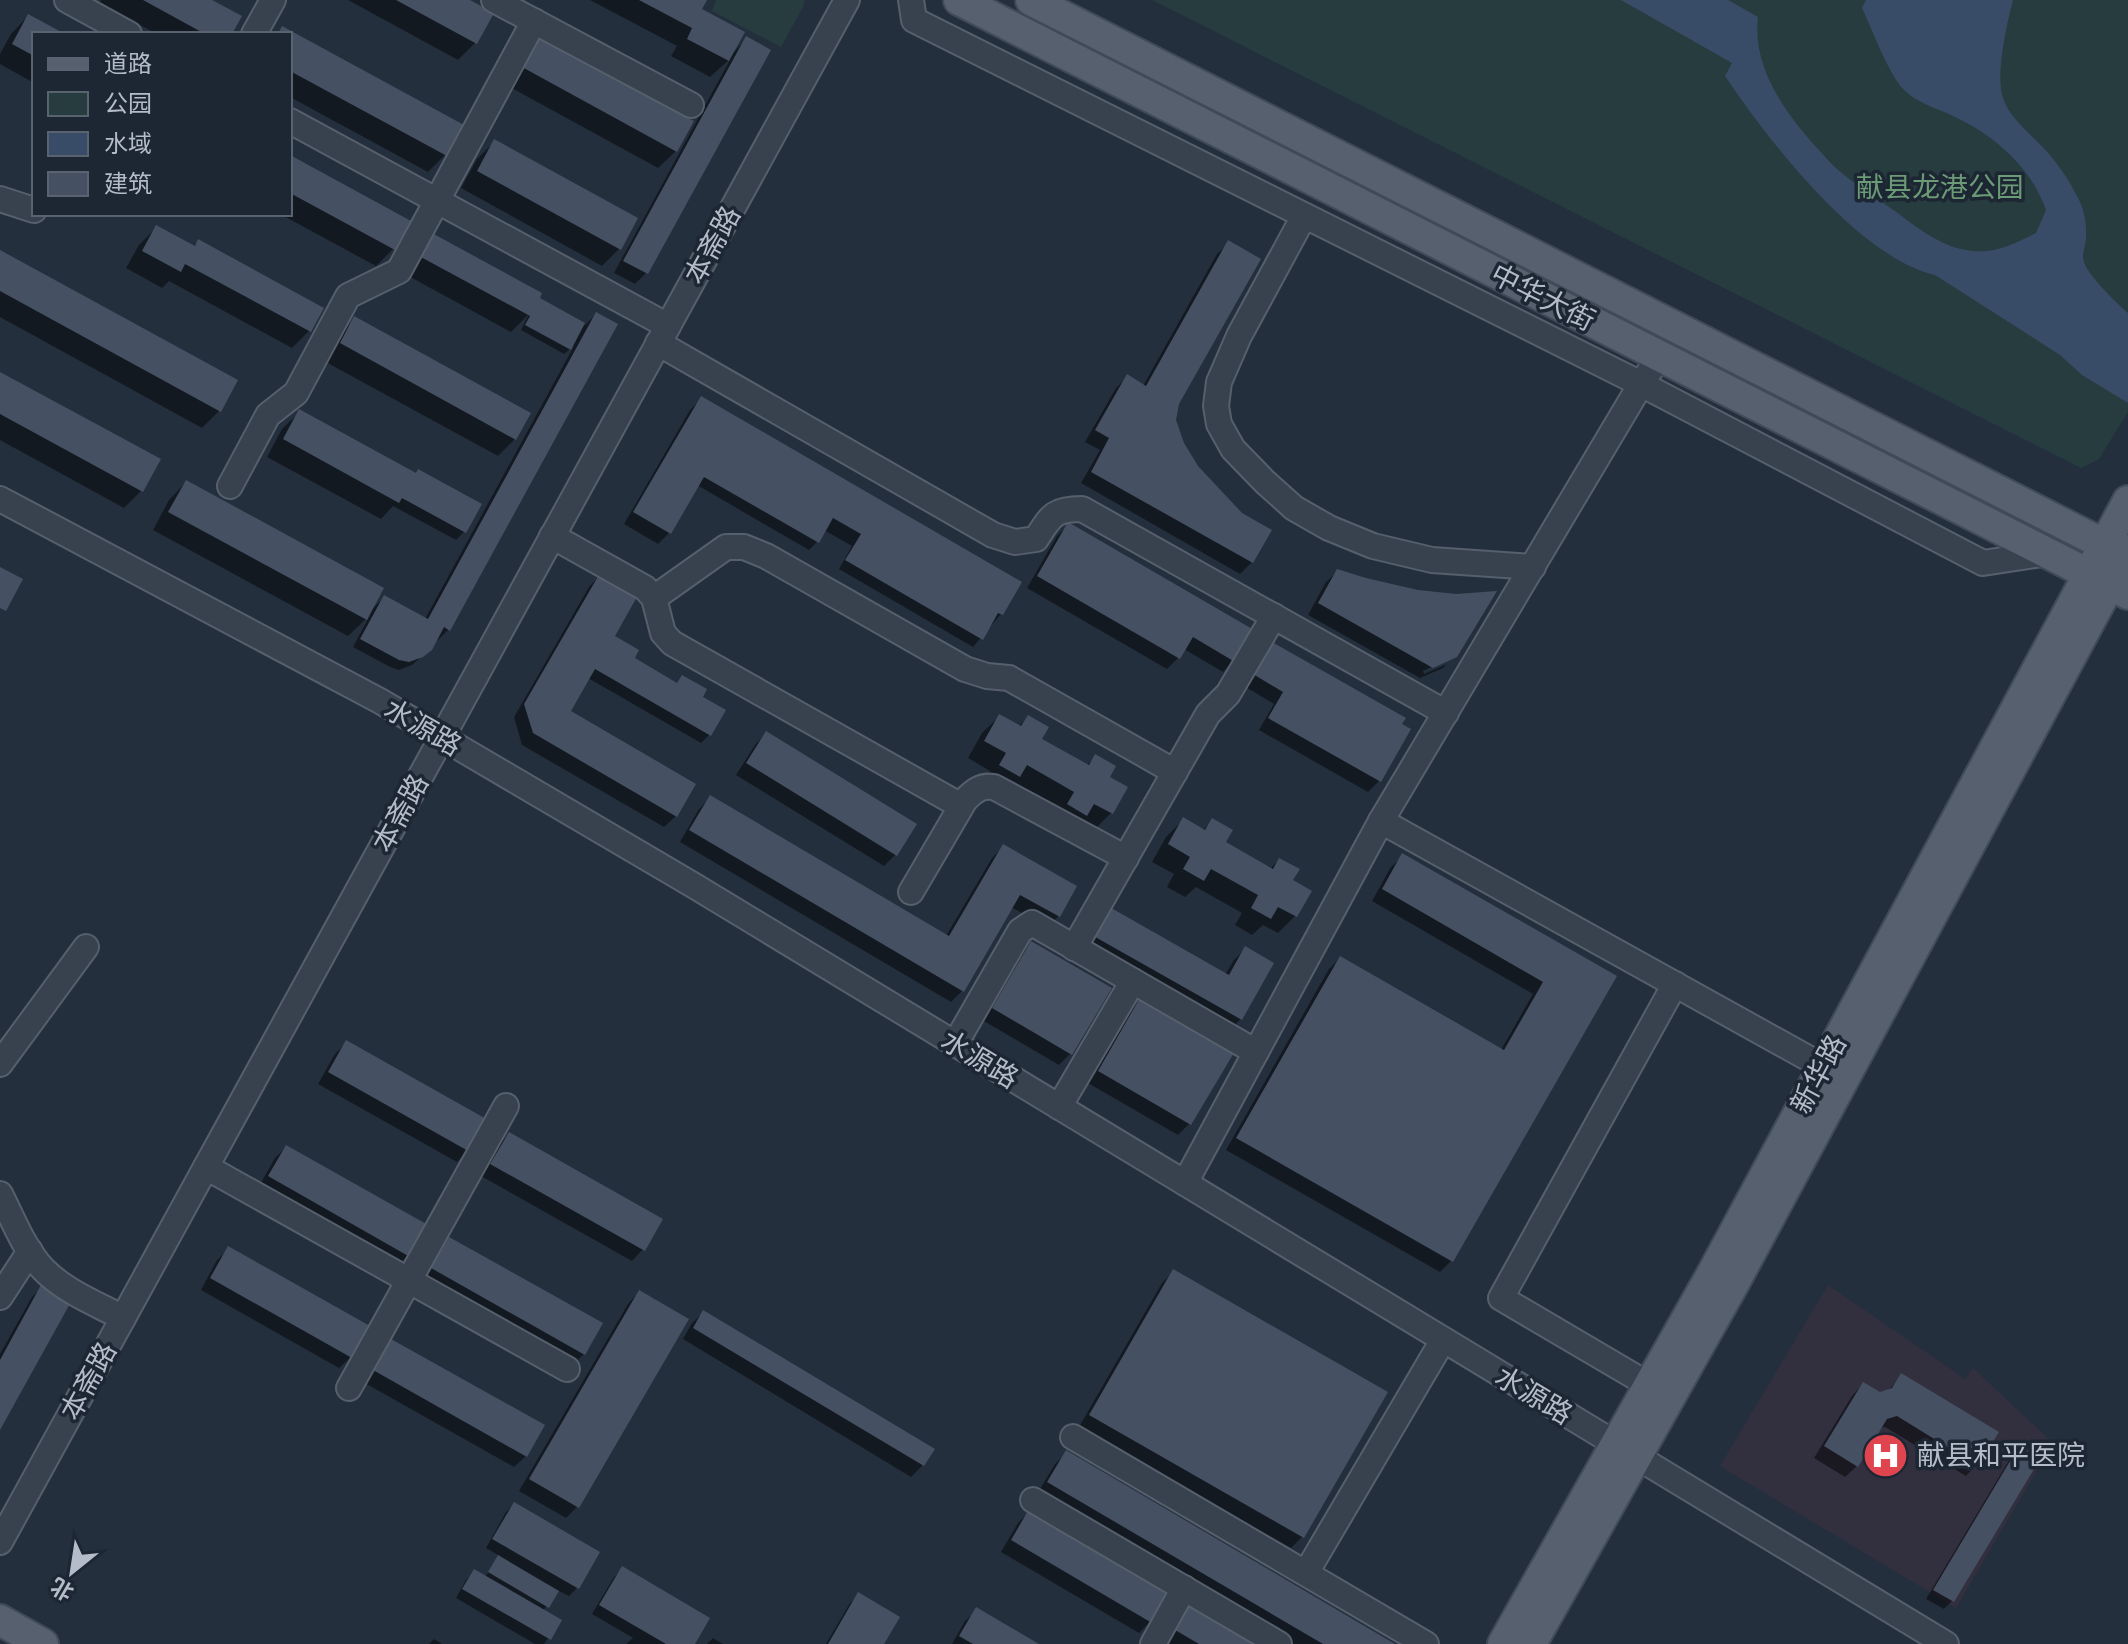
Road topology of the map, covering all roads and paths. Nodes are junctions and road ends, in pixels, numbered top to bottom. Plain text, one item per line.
1 (67, 0) edge
2 (273, 0) edge
3 (494, 0) edge
4 (847, 0) edge
5 (911, 0) edge
6 (959, 0) edge
7 (1031, 0) edge
8 (534, 21) junction
9 (125, 32) edge
10 (255, 32) edge
11 (691, 105) dead end
12 (292, 122) edge
13 (0, 199) edge
14 (437, 201) junction
15 (32, 209) edge
16 (1304, 216) junction
17 (663, 334) junction
18 (1660, 356) junction
19 (1641, 384) junction
20 (230, 486) dead end
21 (0, 499) edge
22 (2128, 501) edge
23 (552, 536) junction
24 (2121, 552) edge
25 (2048, 553) junction
26 (1533, 567) junction
27 (2109, 584) edge
28 (654, 598) junction
29 (1274, 616) junction
30 (1446, 713) junction
31 (442, 738) junction
32 (1175, 772) junction
33 (961, 806) junction
34 (1381, 821) junction
35 (1126, 858) junction
36 (911, 892) dead end
37 (86, 947) dead end
38 (1074, 948) junction
39 (1133, 981) junction
40 (1675, 984) junction
41 (955, 1044) junction
42 (1256, 1052) junction
43 (0, 1064) edge
44 (1822, 1066) junction
45 (506, 1106) dead end
46 (1059, 1107) junction
47 (206, 1167) junction
48 (1185, 1183) junction
49 (0, 1194) edge
50 (30, 1251) junction
51 (409, 1280) junction
52 (0, 1297) edge
53 (123, 1318) junction
54 (1443, 1340) junction
55 (567, 1369) dead end
56 (1649, 1385) junction
57 (349, 1388) dead end
58 (1073, 1437) dead end
59 (1626, 1451) junction
60 (1033, 1500) dead end
61 (0, 1542) edge
62 (1306, 1573) junction
63 (1184, 1588) junction
64 (0, 1620) edge
65 (43, 1644) edge
66 (1153, 1644) edge
67 (1279, 1644) edge
68 (1426, 1644) edge
69 (1503, 1644) edge
70 (1531, 1644) edge
71 (1946, 1644) edge

1 - 9 street
2 - 10 street
3 - 8 street
4 - 17 street, 本斋路
5 - 16 street
6 - 18 main road, 中华大街
7 - 24 main road, 中华大街
8 - 11 street
8 - 14 street
12 - 14 street
13 - 15 street
14 - 17 street
14 - 20 street
16 - 19 street
16 - 26 street
17 - 23 street, 本斋路
17 - 29 street
18 - 19 street
18 - 25 main road, 中华大街
19 - 25 street
19 - 26 street
21 - 31 street, 水源路
22 - 24 main road, 新华路
23 - 28 street
23 - 31 street, 本斋路
24 - 27 main road, 新华路
25 - 27 main road, 中华大街
26 - 30 street
27 - 44 main road, 新华路
27 - 59 main road, 新华路
28 - 32 street
28 - 33 street
29 - 30 street
29 - 32 street
30 - 34 street
31 - 41 street, 水源路
31 - 47 street, 本斋路
32 - 35 street
33 - 35 street
33 - 36 street
34 - 40 street
34 - 42 street
35 - 38 street
37 - 43 street
38 - 39 street
38 - 41 street
39 - 42 street
39 - 46 street
40 - 44 street
40 - 56 street
41 - 46 street, 水源路
42 - 48 street
44 - 56 main road, 新华路
45 - 51 street
46 - 48 street, 水源路
47 - 51 street
47 - 53 street, 本斋路
48 - 54 street, 水源路
49 - 50 street
50 - 52 street
50 - 53 street
51 - 55 street
51 - 57 street
53 - 61 street, 本斋路
54 - 59 street, 水源路
54 - 62 street
56 - 59 main road, 新华路
58 - 62 street
59 - 69 main road, 新华路
59 - 70 main road, 新华路
59 - 71 street, 水源路
60 - 63 street
62 - 68 street
63 - 66 street
63 - 67 street
64 - 65 main road

